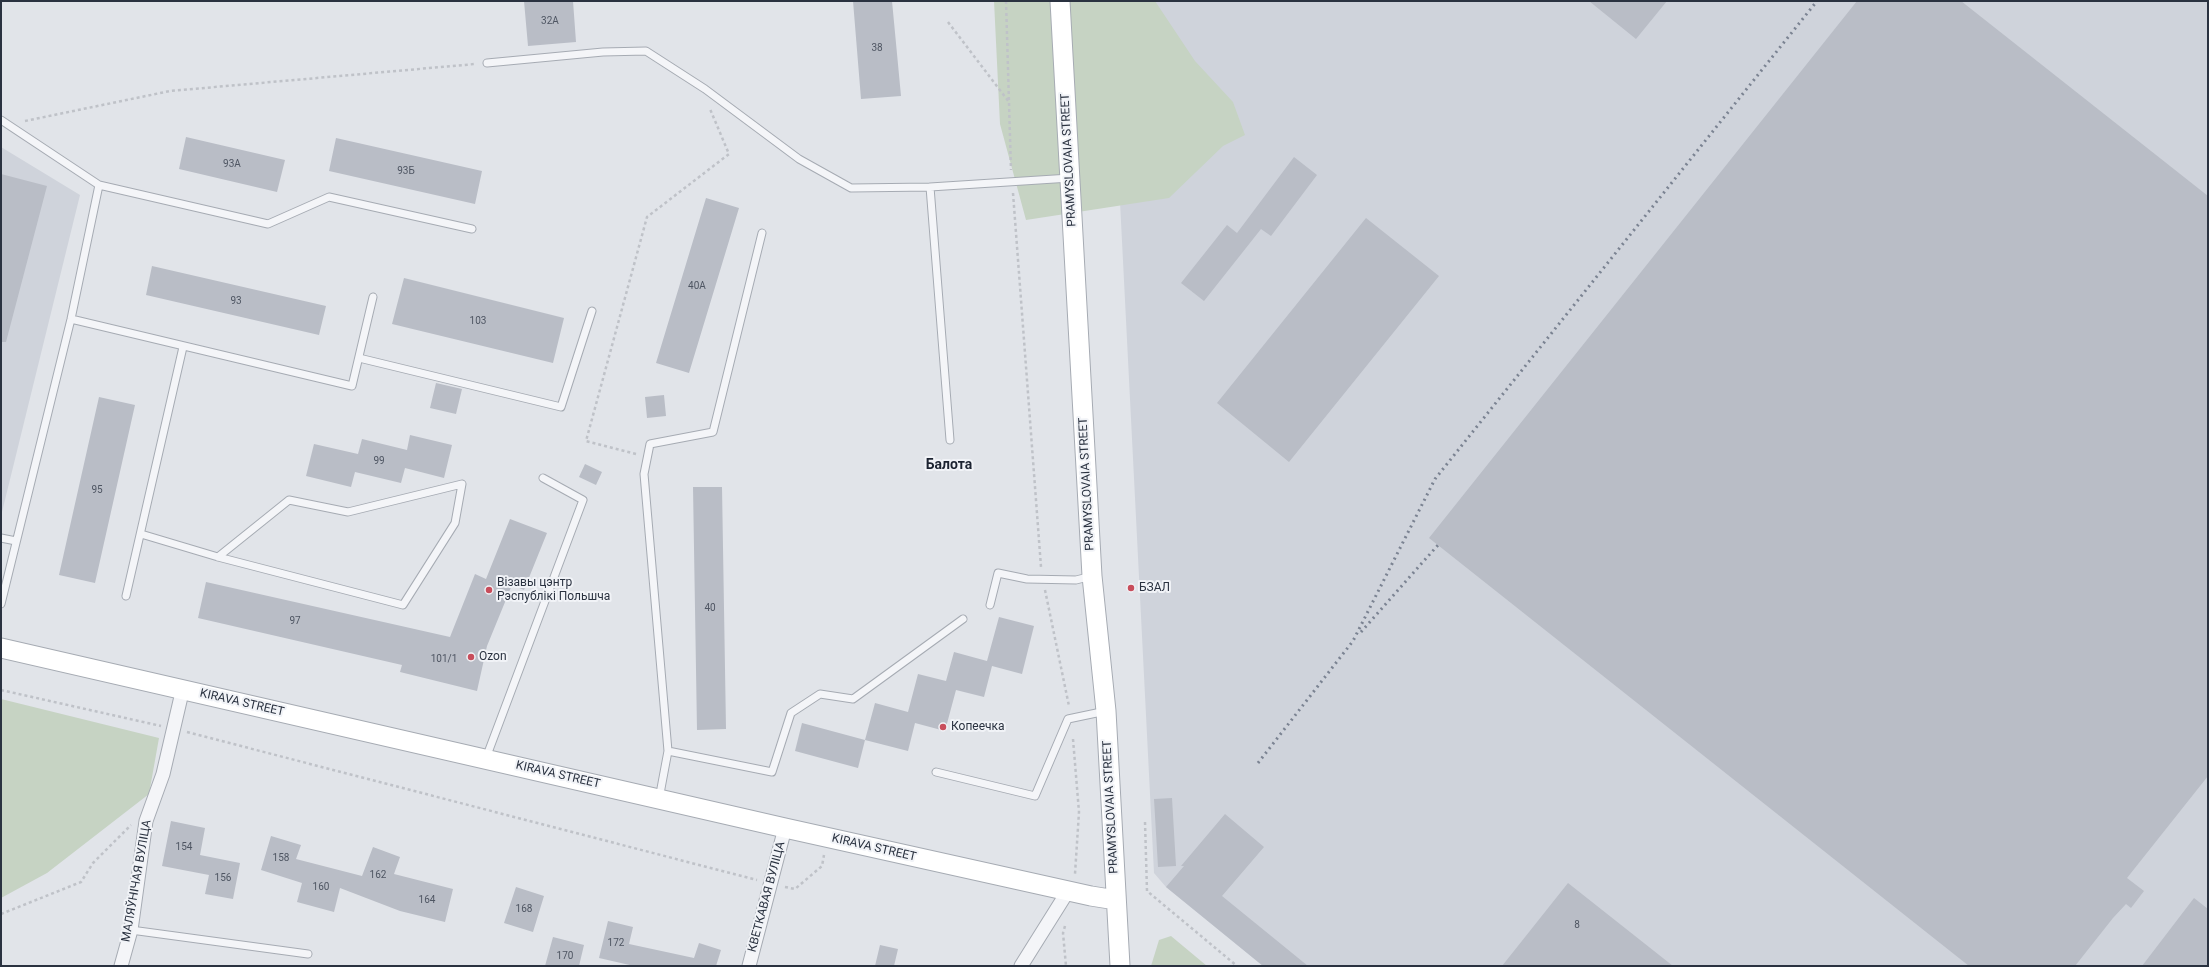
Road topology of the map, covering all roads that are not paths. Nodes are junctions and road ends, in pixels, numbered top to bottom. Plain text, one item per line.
1 (1060, 1) edge
2 (487, 64) road end
3 (1, 120) edge
4 (1070, 178) junction
5 (99, 185) junction
6 (930, 187) junction
7 (472, 229) dead end
8 (762, 233) dead end
9 (373, 297) dead end
10 (592, 311) dead end
11 (71, 319) junction
12 (183, 347) junction
13 (359, 358) junction
14 (950, 440) dead end
15 (543, 478) dead end
16 (141, 534) junction
17 (1, 538) edge
18 (16, 541) junction
19 (218, 557) junction
20 (1092, 576) junction
21 (126, 596) dead end
22 (1, 604) edge
23 (990, 605) dead end
24 (963, 619) dead end
25 (1, 648) edge
26 (183, 688) junction
27 (1106, 711) junction
28 (668, 751) junction
29 (486, 758) junction
30 (936, 772) dead end
31 (659, 799) junction
32 (785, 828) junction
33 (1070, 891) junction
34 (1116, 900) junction
35 (131, 930) junction
36 (308, 954) dead end
37 (121, 966) edge
38 (749, 966) edge
39 (1021, 966) edge
40 (1120, 966) edge

1 - 4 main road, PRAMYSLOVAIA STREET
2 - 6 lane
3 - 5 lane
4 - 6 lane
4 - 20 main road, PRAMYSLOVAIA STREET
5 - 7 lane
5 - 11 lane
6 - 14 lane
8 - 28 lane
9 - 13 lane
10 - 13 lane
11 - 12 lane
11 - 18 lane
12 - 13 lane
12 - 16 lane
15 - 29 lane
16 - 19 lane
16 - 21 lane
17 - 18 lane
18 - 22 lane
19 - 19 lane
20 - 23 lane
20 - 27 main road, PRAMYSLOVAIA STREET
24 - 28 lane
25 - 26 main road, KIRAVA STREET
26 - 29 main road, KIRAVA STREET
26 - 35 street, МАЛЯЎНІЧАЯ ВУЛІЦА
27 - 30 lane
27 - 34 main road, PRAMYSLOVAIA STREET
28 - 31 lane
29 - 31 main road, KIRAVA STREET
31 - 32 main road, KIRAVA STREET
32 - 33 main road, KIRAVA STREET
32 - 38 street, КВЕТКАВАЯ ВУЛІЦА
33 - 34 main road, KIRAVA STREET
33 - 39 street
34 - 40 main road, PRAMYSLOVAIA STREET
35 - 36 lane
35 - 37 street, МАЛЯЎНІЧАЯ ВУЛІЦА

